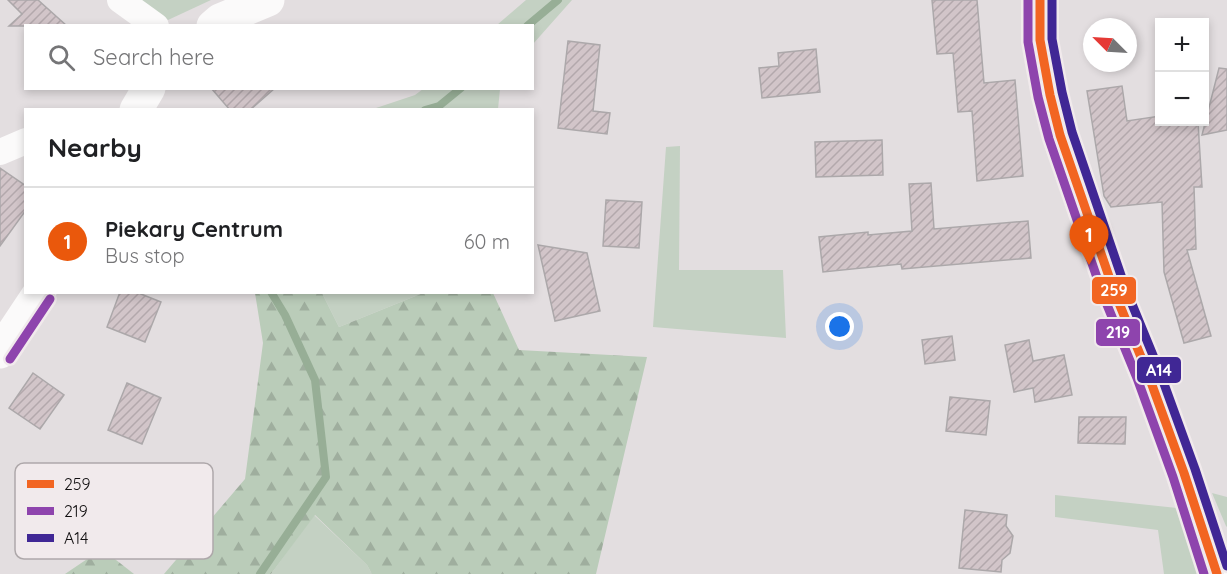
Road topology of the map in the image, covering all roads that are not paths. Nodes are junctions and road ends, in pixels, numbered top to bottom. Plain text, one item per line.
1 (120, 0) edge
2 (268, 0) edge
3 (1040, 0) edge
4 (153, 24) edge
5 (215, 24) edge
6 (148, 90) edge
7 (137, 108) edge
8 (24, 142) edge
9 (0, 152) edge
10 (39, 294) edge
11 (0, 352) edge
12 (1217, 574) edge

1 - 4 street
2 - 5 street
3 - 12 street
6 - 7 street
8 - 9 street
10 - 11 street

